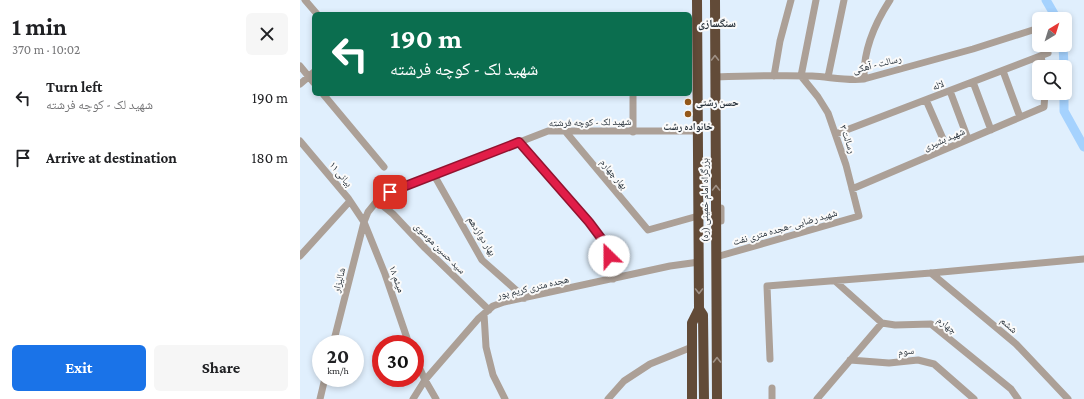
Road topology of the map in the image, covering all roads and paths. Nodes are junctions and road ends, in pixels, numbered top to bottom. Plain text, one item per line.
1 (305, 0) edge
2 (697, 0) edge
3 (715, 0) edge
4 (791, 0) edge
5 (816, 0) edge
6 (844, 0) edge
7 (890, 0) edge
8 (315, 12) edge
9 (694, 28) edge
10 (1032, 30) edge
11 (1044, 60) edge
12 (300, 66) edge
13 (1003, 71) junction
14 (311, 74) edge
15 (774, 76) junction
16 (801, 76) junction
17 (715, 77) junction
18 (828, 77) junction
19 (694, 78) edge
20 (864, 79) junction
21 (973, 82) junction
22 (300, 84) edge
23 (950, 91) junction
24 (325, 96) edge
25 (633, 96) edge
26 (926, 100) junction
27 (1044, 100) edge
28 (1020, 117) junction
29 (991, 130) junction
30 (565, 131) junction
31 (698, 131) junction
32 (633, 132) junction
33 (836, 134) junction
34 (968, 139) junction
35 (300, 141) edge
36 (519, 142) junction
37 (947, 148) junction
38 (384, 167) dead end
39 (434, 175) junction
40 (852, 189) junction
41 (350, 201) junction
42 (377, 201) junction
43 (721, 208) dead end
44 (698, 216) junction
45 (859, 216) joint
46 (364, 222) junction
47 (300, 256) edge
48 (719, 256) junction
49 (1084, 260) edge
50 (698, 262) junction
51 (931, 274) junction
52 (613, 279) junction
53 (835, 281) junction
54 (525, 298) junction
55 (699, 309) junction
56 (486, 312) junction
57 (882, 323) junction
58 (335, 335) edge
59 (406, 335) edge
60 (692, 347) junction
61 (770, 359) dead end
62 (850, 360) junction
63 (425, 380) junction
64 (322, 387) edge
65 (772, 388) dead end
66 (319, 398) edge
67 (413, 399) edge
68 (436, 399) edge
69 (505, 399) edge
70 (608, 399) edge
71 (692, 399) edge
72 (704, 399) edge
73 (717, 399) edge
74 (772, 399) edge
75 (817, 399) edge
76 (974, 399) edge
77 (1018, 399) edge
78 (1068, 399) edge

1 - 8 street
2 - 9 highway, بزرگراه امام خمینی (ره)
17 -> 3 highway, بزرگراه امام خمینی (ره)
4 - 15 street
5 - 16 street
6 - 18 street
7 - 20 street
9 - 19 highway, بزرگراه امام خمینی (ره)
10 - 20 street, رسالت - آهکی
11 - 13 street, لاله
12 - 14 street
13 - 21 street, لاله
13 - 28 street
14 - 22 street
15 - 16 street, رسالت - آهکی
15 - 17 street, رسالت - آهکی
16 - 18 street, رسالت - آهکی
16 - 33 street, رسالت ۳
48 -> 17 highway, بزرگراه امام خمینی (ره)
18 - 20 street, رسالت - آهکی
19 - 31 highway, بزرگراه امام خمینی (ره)
21 - 23 street, لاله
21 - 29 street
23 - 26 street, لاله
23 - 34 street
24 - 38 street
25 - 32 street
26 - 33 street, لاله
26 - 37 street
27 - 28 street, شهید بشیری
28 - 29 street, شهید بشیری
29 - 34 street, شهید بشیری
30 - 32 street, شهید لک - کوچه فرشته
30 - 36 street, شهید لک - کوچه فرشته
30 - 44 street, بهار چهارم
31 - 32 street, شهید لک - کوچه فرشته
31 - 44 highway, بزرگراه امام خمینی (ره)
33 - 40 street, رسالت ۳
34 - 37 street, شهید بشیری
35 - 41 street, بیانی ۱۱
36 - 39 street, شهید لک - کوچه فرشته
36 - 52 street
37 - 40 street, شهید بشیری
39 - 42 street, شهید لک - کوچه فرشته
39 - 54 street, بهار دوازدهم
40 - 45 street, رسالت ۳
41 - 46 street, بیانی ۱۱
41 - 47 street
42 - 46 street, شهید لک - کوچه فرشته
42 - 56 street, سید حسین موسوی
43 - 48 street
44 - 50 highway, بزرگراه امام خمینی (ره)
45 - 48 street, شهید رضایی -هجده متری نفت
46 - 58 street, شالیزار
46 - 59 street, میثم ۱۸
73 -> 48 highway, بزرگراه امام خمینی (ره)
49 - 51 street
50 - 52 street, هجده متری کریم پور
50 -> 55 highway, بزرگراه امام خمینی (ره)
51 - 53 street
51 - 78 street, ششم
52 - 54 street, هجده متری کریم پور
53 - 57 street
53 - 61 street
54 - 56 street, هجده متری کریم پور
55 - 60 highway, بزرگراه امام خمینی (ره)
55 - 72 highway, بزرگراه امام خمینی (ره)
56 - 63 street, هجده متری کریم پور
56 - 69 street
57 - 62 street
57 - 77 street, چهارم
60 - 70 street
60 - 71 highway, بزرگراه امام خمینی (ره)
62 - 75 street
62 - 76 street, سوم
63 - 67 street, هجده متری کریم پور
63 - 68 street
64 - 66 street
65 - 74 street

